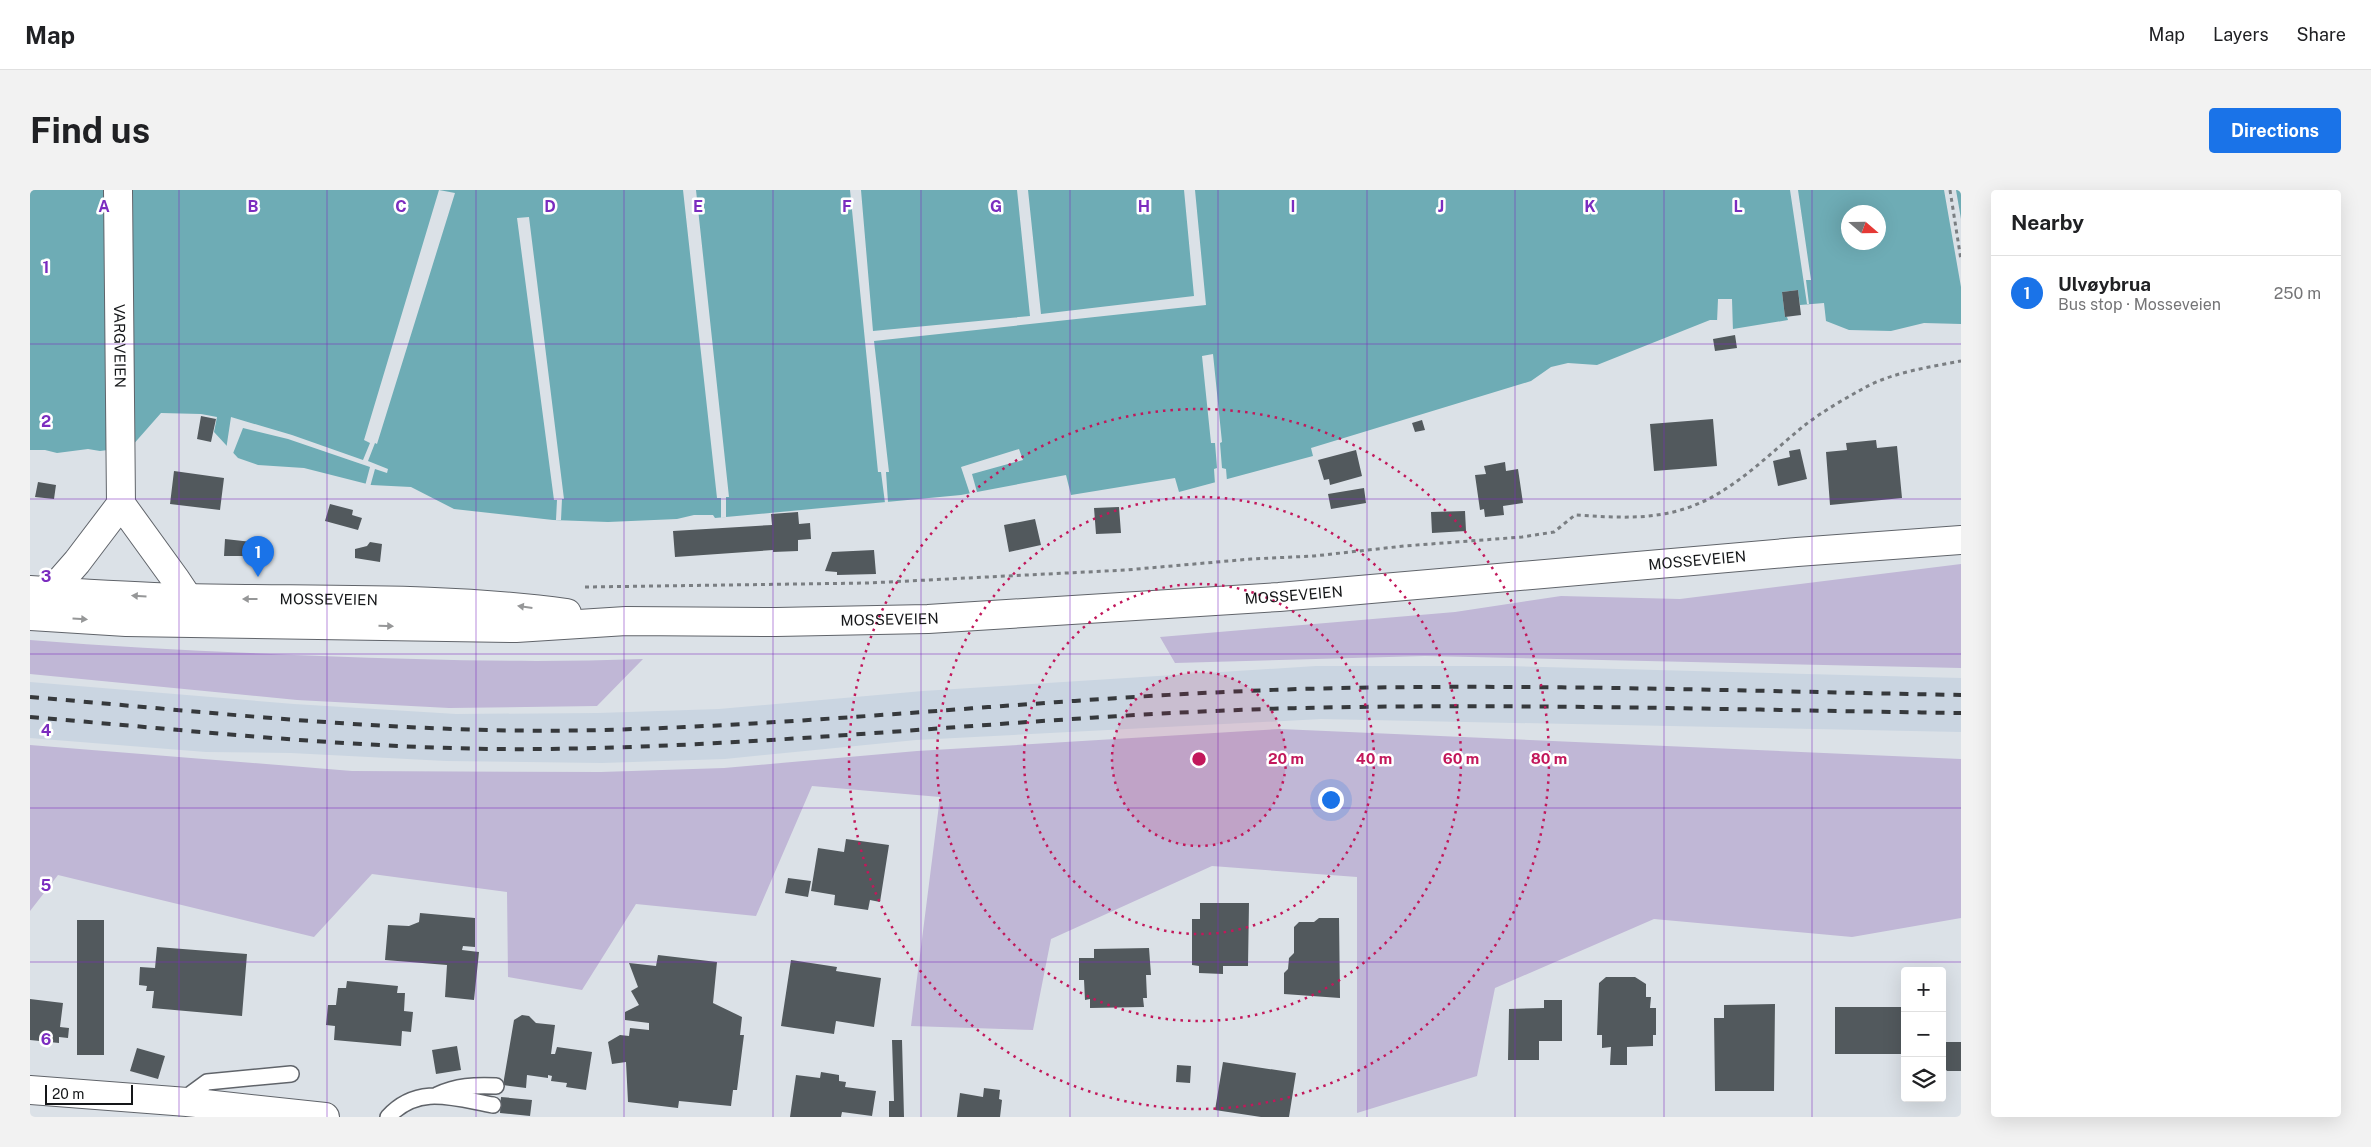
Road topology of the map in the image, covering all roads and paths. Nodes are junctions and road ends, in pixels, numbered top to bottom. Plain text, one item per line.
1 (118, 190) edge
2 (1950, 190) edge
3 (1961, 260) edge
4 (1961, 361) edge
5 (121, 504) junction
6 (1961, 540) edge
7 (585, 588) dead end
8 (35, 603) edge
9 (192, 611) junction
10 (291, 1074) dead end
11 (496, 1086) dead end
12 (30, 1090) edge
13 (435, 1095) junction
14 (187, 1102) junction
15 (493, 1105) dead end
16 (325, 1117) edge
17 (388, 1117) edge

1 - 5 main road, VARGVEIEN
2 - 3 path
4 - 7 path
5 - 8 main road
5 - 9 main road
6 - 9 main road, MOSSEVEIEN
8 - 9 main road, MOSSEVEIEN
10 - 14 lane
11 - 13 lane
12 - 14 main road
13 - 15 lane
13 - 17 lane
14 - 16 main road

